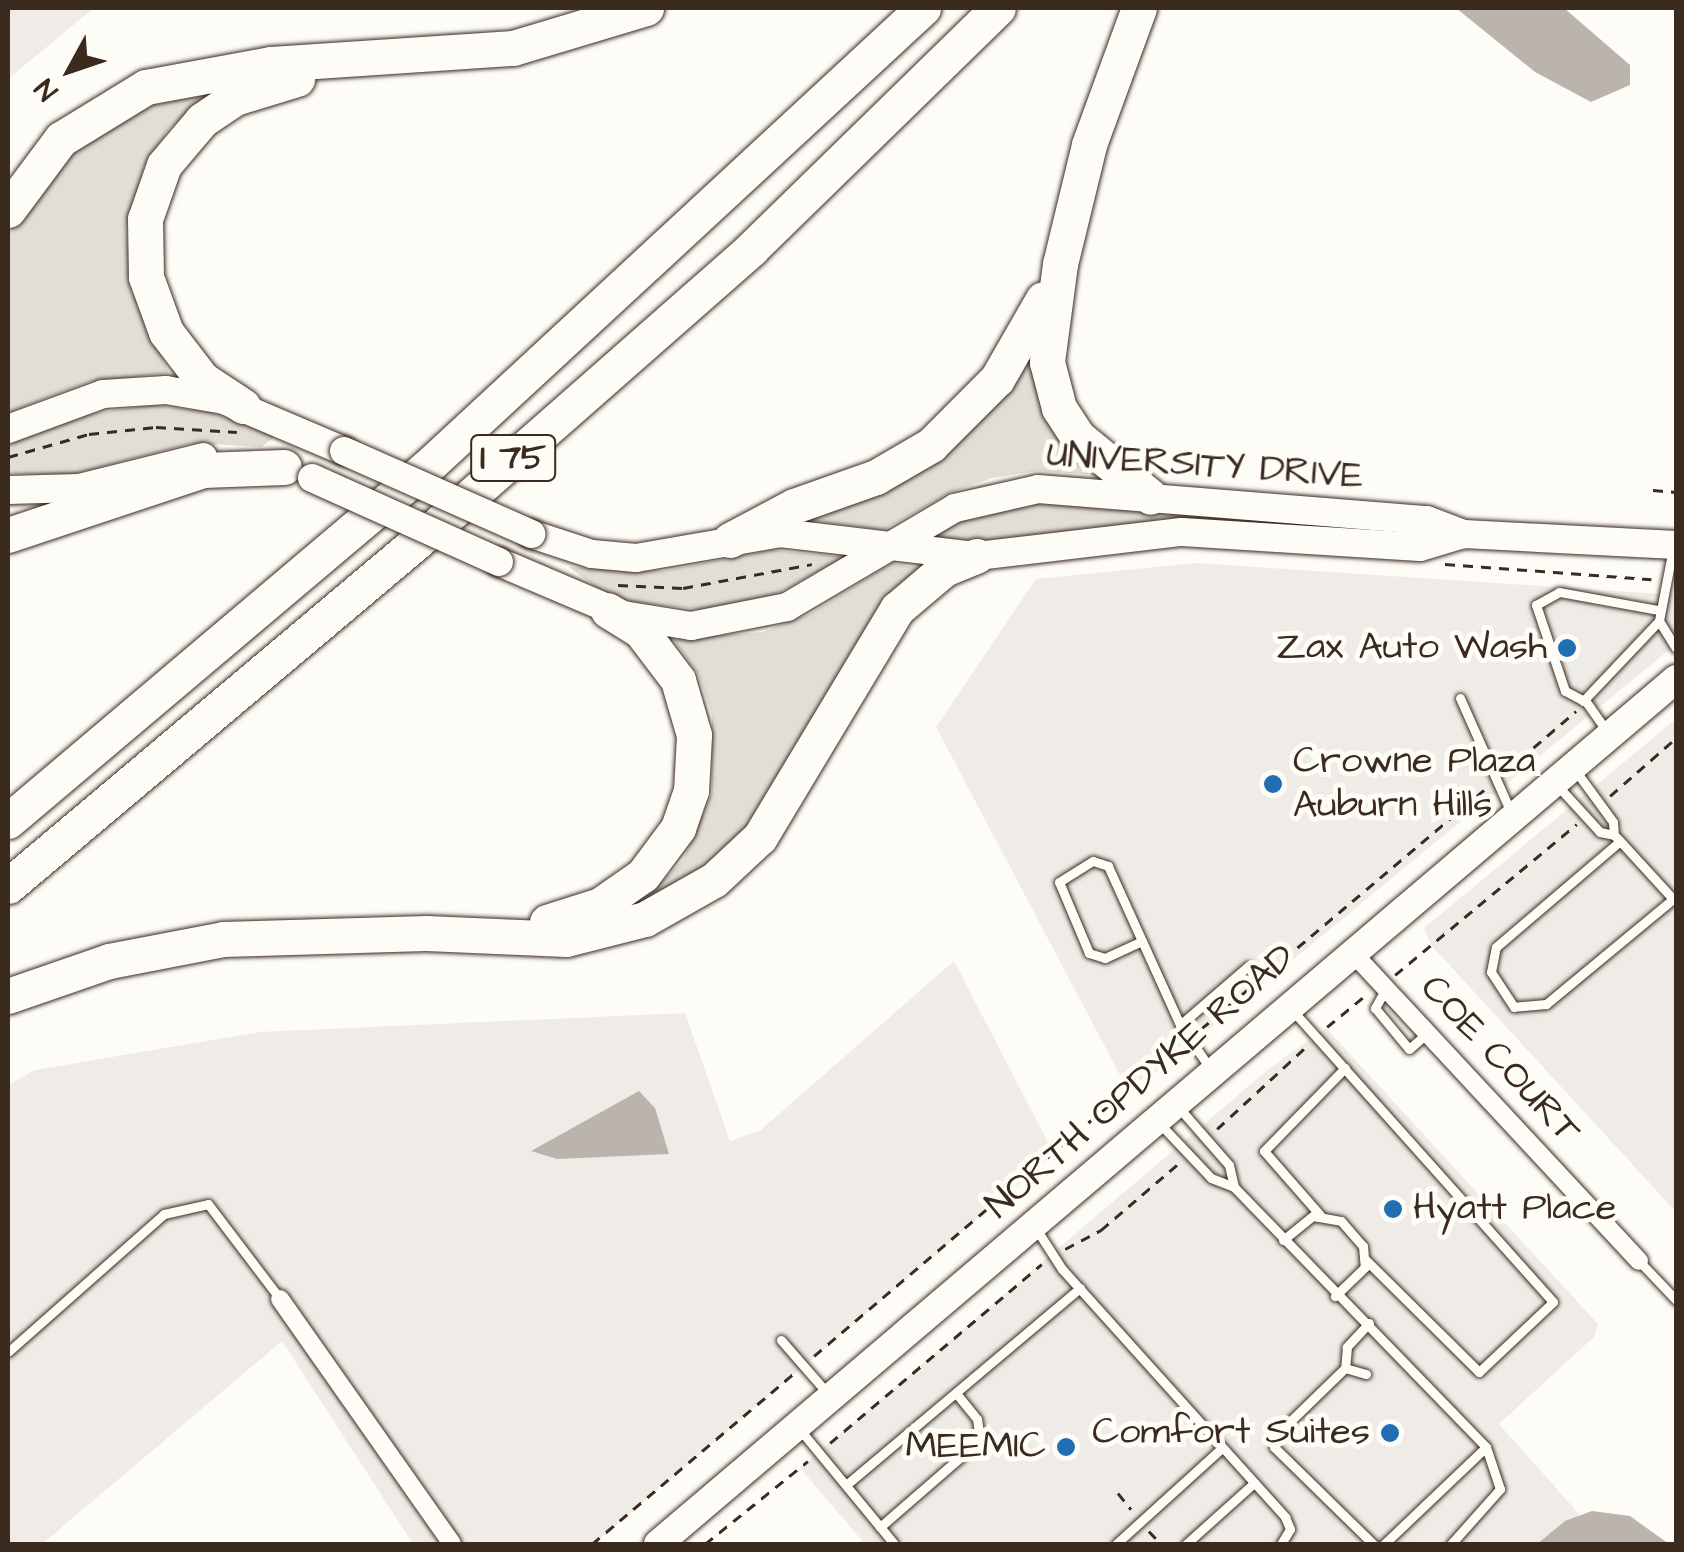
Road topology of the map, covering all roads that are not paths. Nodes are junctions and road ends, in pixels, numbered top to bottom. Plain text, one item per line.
1 (646, 8) edge
2 (890, 8) edge
3 (923, 8) edge
4 (998, 8) edge
5 (1139, 8) edge
6 (376, 59) junction
7 (721, 200) junction
8 (8, 210) edge
9 (1060, 264) junction
10 (240, 419) junction
11 (8, 429) edge
12 (298, 473) junction
13 (8, 490) edge
14 (1151, 497) junction
15 (1464, 534) junction
16 (8, 535) edge
17 (730, 540) junction
18 (1675, 545) edge
19 (890, 546) junction
20 (977, 556) junction
21 (608, 610) junction
22 (1658, 616) junction
23 (1676, 648) edge
24 (1676, 679) edge
25 (1460, 698) dead end
26 (1584, 702) junction
27 (1610, 735) junction
28 (1564, 775) junction
29 (1513, 818) junction
30 (8, 821) edge
31 (1617, 838) junction
32 (8, 886) edge
33 (426, 932) junction
34 (1142, 941) junction
35 (1351, 951) junction
36 (1248, 966) dead end
37 (1388, 988) junction
38 (8, 996) edge
39 (1288, 1006) junction
40 (1180, 1025) junction
41 (1430, 1031) junction
42 (1345, 1068) junction
43 (1212, 1070) junction
44 (1164, 1110) junction
45 (1234, 1187) junction
46 (1320, 1214) junction
47 (1034, 1224) junction
48 (1284, 1240) junction
49 (1365, 1259) junction
50 (1639, 1261) joint
51 (1080, 1288) junction
52 (1335, 1296) junction
53 (280, 1299) joint
54 (1676, 1300) edge
55 (1369, 1323) junction
56 (781, 1340) dead end
57 (1394, 1349) junction
58 (8, 1352) edge
59 (1384, 1358) dead end
60 (1345, 1368) junction
61 (1366, 1374) dead end
62 (956, 1393) junction
63 (831, 1397) junction
64 (796, 1426) junction
65 (1222, 1448) junction
66 (1486, 1448) junction
67 (1254, 1483) junction
68 (846, 1484) junction
69 (880, 1527) junction
70 (674, 1540) edge
71 (452, 1544) edge
72 (894, 1544) edge
73 (1116, 1544) edge
74 (1186, 1544) edge
75 (1280, 1544) edge
76 (1373, 1544) edge
77 (1384, 1544) edge
78 (1451, 1544) edge

1 - 6 highway
2 - 7 highway
3 - 7 highway, I 75
4 - 32 highway, I 75
5 - 9 highway
6 - 8 highway
6 - 10 highway
7 - 30 highway, I 75
9 - 14 highway
9 - 17 highway
10 - 11 main road, UNIVERSITY DRIVE
10 - 17 main road, UNIVERSITY DRIVE, bridge
12 - 13 main road, UNIVERSITY DRIVE
12 - 16 highway
12 - 21 main road, UNIVERSITY DRIVE, bridge
14 - 15 main road, UNIVERSITY DRIVE
14 - 19 main road, UNIVERSITY DRIVE
15 - 18 main road, UNIVERSITY DRIVE
15 - 20 main road, UNIVERSITY DRIVE
17 - 19 main road, UNIVERSITY DRIVE
18 - 22 lane
19 - 20 main road, UNIVERSITY DRIVE
19 - 21 main road, UNIVERSITY DRIVE
20 - 33 highway
21 - 33 highway
22 - 23 lane
22 - 26 lane
22 - 26 lane
24 - 27 main road, NORTH OPDYKE ROAD
25 - 29 lane
26 - 27 lane
27 - 28 main road, NORTH OPDYKE ROAD
28 - 29 main road, NORTH OPDYKE ROAD
28 - 31 lane
28 - 31 lane
29 - 35 main road, NORTH OPDYKE ROAD
31 - 31 lane
33 - 38 highway
34 - 34 lane
34 - 40 lane
35 - 37 street, COE COURT
35 - 39 main road, NORTH OPDYKE ROAD
36 - 40 lane
37 - 41 street, COE COURT
37 - 41 lane
39 - 42 lane
39 - 43 main road, NORTH OPDYKE ROAD
40 - 43 lane
41 - 50 street, COE COURT
42 - 46 lane
42 - 49 lane
43 - 44 main road, NORTH OPDYKE ROAD
44 - 45 lane
44 - 45 lane
44 - 47 main road, NORTH OPDYKE ROAD
45 - 48 lane
46 - 48 lane
46 - 49 lane
47 - 51 lane
47 - 63 main road, NORTH OPDYKE ROAD
48 - 52 lane
49 - 52 lane
50 - 54 lane
51 - 62 lane
51 - 65 lane
52 - 55 lane
53 - 58 lane
53 - 71 street
55 - 57 lane
55 - 60 lane
56 - 63 lane
57 - 59 lane
57 - 66 lane
60 - 61 lane
60 - 76 lane
62 - 68 lane
62 - 69 lane
63 - 64 main road, NORTH OPDYKE ROAD
64 - 68 lane
64 - 70 main road, NORTH OPDYKE ROAD
65 - 67 lane
65 - 73 lane
66 - 77 lane
66 - 78 lane
67 - 74 lane
67 - 75 lane
68 - 69 lane
69 - 72 lane

